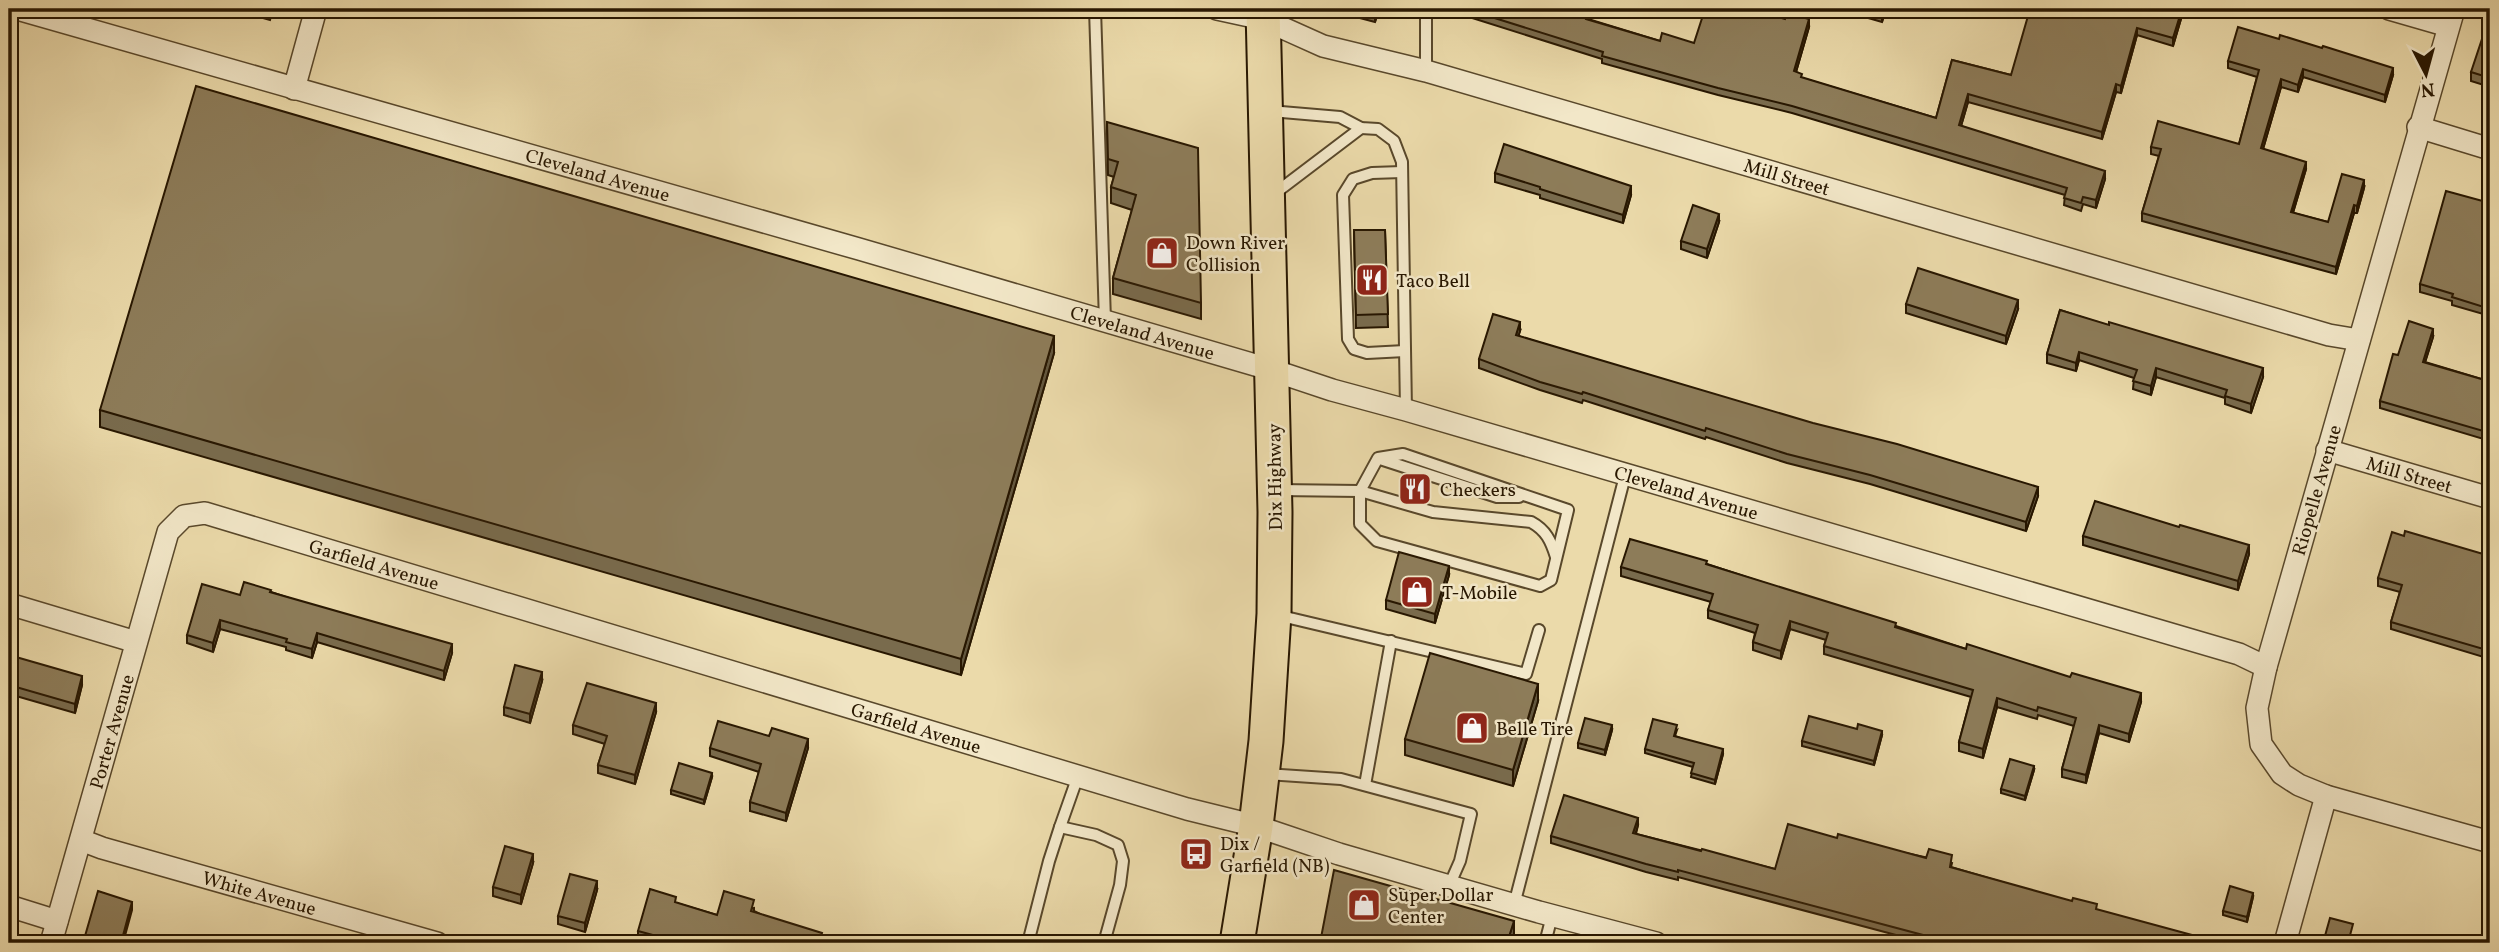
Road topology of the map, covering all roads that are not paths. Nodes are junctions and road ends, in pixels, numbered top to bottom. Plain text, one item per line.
1 (17, 9) edge
2 (316, 9) edge
3 (1095, 9) edge
4 (1217, 9) edge
5 (1426, 9) edge
6 (2389, 9) edge
7 (1263, 14) edge
8 (2451, 17) edge
9 (1426, 71) junction
10 (294, 89) junction
11 (1265, 111) junction
12 (2418, 127) junction
13 (1361, 128) junction
14 (2490, 149) edge
15 (1402, 172) junction
16 (1268, 199) junction
17 (1105, 321) junction
18 (2358, 340) junction
19 (1405, 351) junction
20 (1272, 370) junction
21 (1406, 410) junction
22 (2327, 450) junction
23 (1625, 475) junction
24 (1275, 490) junction
25 (1360, 491) junction
26 (2490, 498) edge
27 (178, 521) joint
28 (1557, 560) junction
29 (9, 604) edge
30 (1274, 614) junction
31 (1539, 630) dead end
32 (1391, 641) junction
33 (136, 642) junction
34 (2266, 667) junction
35 (1262, 774) junction
36 (1078, 776) junction
37 (1365, 785) junction
38 (2326, 796) junction
39 (1256, 826) junction
40 (1060, 827) junction
41 (81, 840) junction
42 (2490, 842) edge
43 (1449, 886) junction
44 (1514, 905) junction
45 (9, 906) edge
46 (1552, 916) junction
47 (57, 921) junction
48 (51, 943) edge
49 (437, 943) edge
50 (1028, 943) edge
51 (1104, 943) edge
52 (1237, 943) edge
53 (1545, 943) edge
54 (1656, 943) edge
55 (2285, 943) edge

1 - 10 street, Cleveland Avenue
2 - 10 street
3 - 17 lane
4 - 7 street, Mill Street
5 - 9 lane
6 - 8 street
7 - 9 street, Mill Street
7 - 11 main road, Dix Highway
8 - 12 street, Riopelle Avenue
9 - 18 street, Mill Street
10 - 17 street, Cleveland Avenue
11 - 13 lane
11 - 16 main road, Dix Highway
12 - 14 street
12 - 18 street, Riopelle Avenue
13 - 15 lane
13 - 16 lane
15 - 19 lane
15 - 19 lane
16 - 20 main road, Dix Highway
17 - 20 street, Cleveland Avenue
18 - 22 street, Riopelle Avenue
19 - 21 lane
20 - 21 street, Cleveland Avenue
20 - 24 main road, Dix Highway
21 - 23 street, Cleveland Avenue
22 - 26 street, Mill Street
22 - 34 street, Riopelle Avenue
23 - 34 street, Cleveland Avenue
23 - 44 lane
24 - 25 lane
24 - 30 main road, Dix Highway
25 - 28 lane
25 - 28 lane
25 - 28 lane
27 - 33 street, Porter Avenue
27 - 36 street, Garfield Avenue
29 - 33 street
30 - 32 lane
30 - 35 main road, Dix Highway
31 - 32 lane
32 - 37 lane
33 - 41 street, Porter Avenue
34 - 38 street, Riopelle Avenue
35 - 37 lane
35 - 39 main road, Dix Highway
36 - 39 street, Garfield Avenue
36 - 40 lane
37 - 43 lane
38 - 42 street
38 - 55 street
39 - 43 street, Garfield Avenue
39 - 52 main road, Dix Highway
40 - 50 lane
40 - 51 lane
41 - 47 street, Porter Avenue
41 - 49 street, White Avenue
43 - 44 street, Garfield Avenue
44 - 46 street, Garfield Avenue
45 - 47 street
46 - 53 lane
46 - 54 street, Garfield Avenue
47 - 48 street, Porter Avenue

